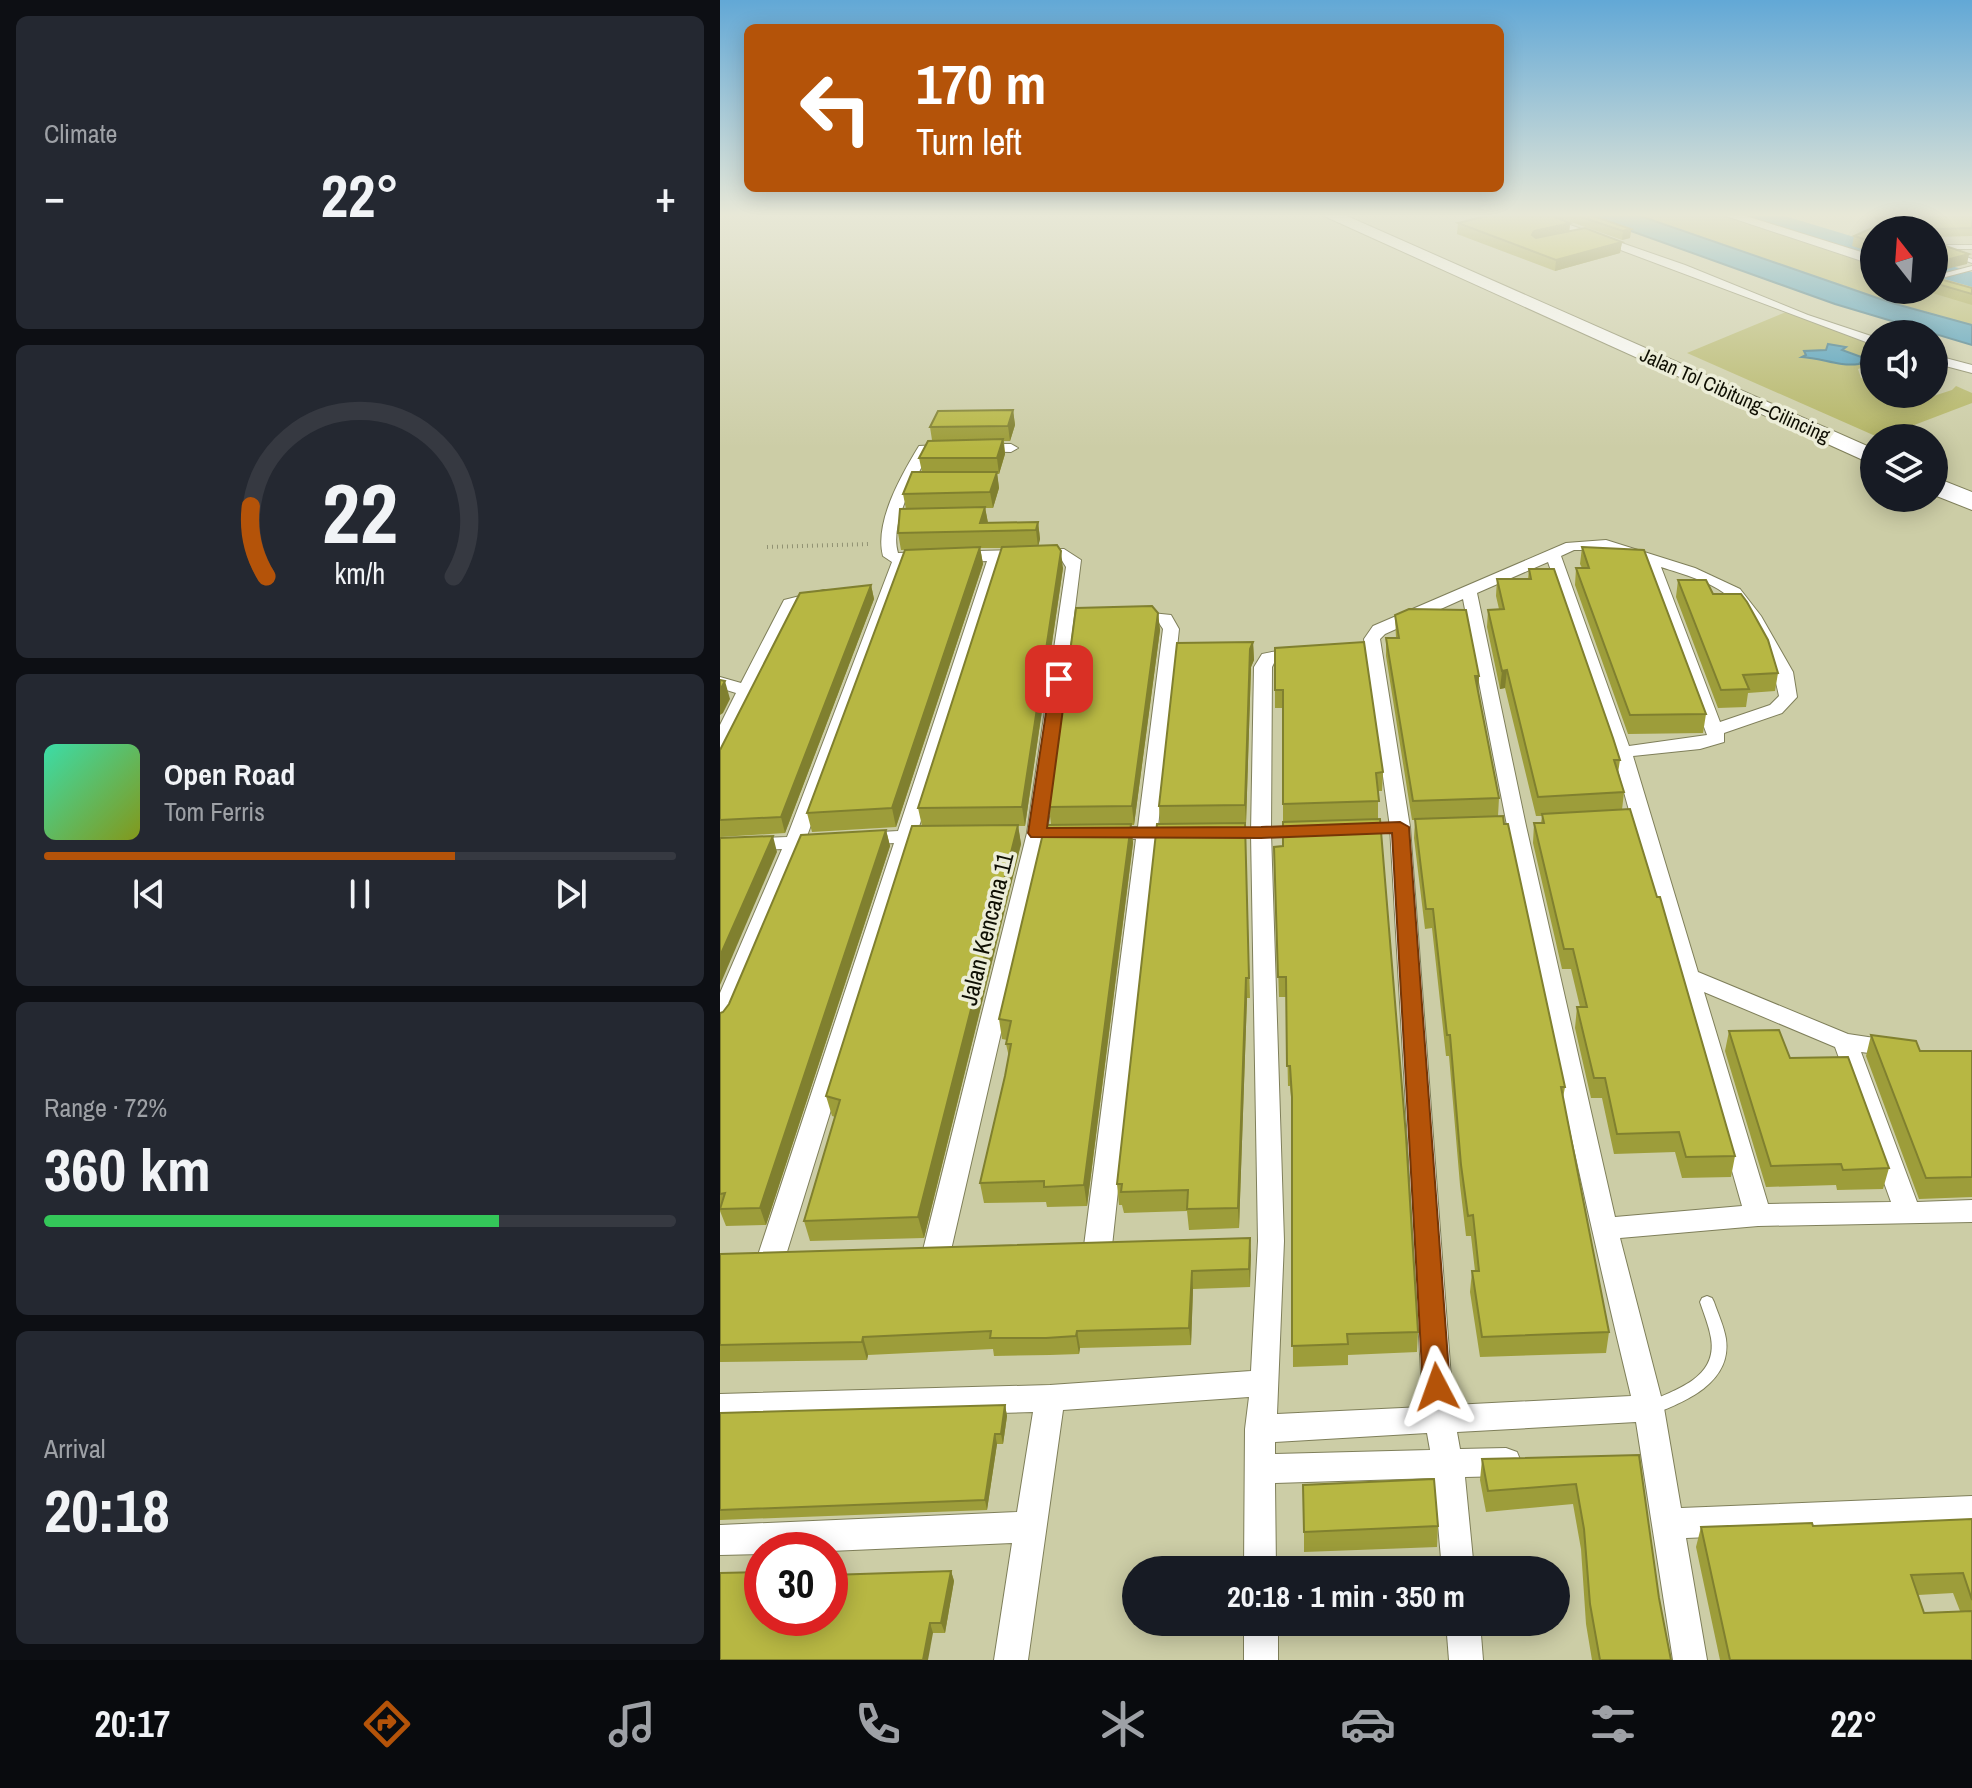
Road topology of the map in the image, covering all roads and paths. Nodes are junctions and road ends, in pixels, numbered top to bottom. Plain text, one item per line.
1 (1507, 293) edge
2 (1547, 293) edge
3 (1747, 293) edge
4 (1860, 336) edge
5 (1948, 363) edge
6 (1972, 369) edge
7 (1860, 429) edge
8 (1011, 448) dead end
9 (1860, 452) edge
10 (1948, 468) edge
11 (1972, 478) edge
12 (1948, 491) edge
13 (1972, 502) edge
14 (887, 544) junction
15 (767, 547) dead end
16 (1553, 555) junction
17 (996, 556) junction
18 (1650, 559) junction
19 (900, 560) junction
20 (1469, 591) junction
21 (841, 594) edge
22 (1111, 616) edge
23 (1318, 654) edge
24 (720, 682) edge
25 (746, 690) junction
26 (1715, 730) junction
27 (720, 743) edge
28 (1622, 752) junction
29 (1640, 819) junction
30 (1594, 821) edge
31 (1085, 833) edge
32 (1148, 833) junction
33 (1205, 833) edge
34 (951, 835) edge
35 (907, 836) junction
36 (795, 842) junction
37 (720, 846) edge
38 (1688, 977) junction
39 (720, 1020) edge
40 (1845, 1042) junction
41 (1915, 1052) edge
42 (1972, 1211) edge
43 (1908, 1213) junction
44 (1758, 1215) junction
45 (1604, 1229) junction
46 (1271, 1241) junction
47 (1239, 1242) edge
48 (1129, 1245) edge
49 (1098, 1246) junction
50 (1069, 1247) edge
51 (966, 1249) edge
52 (937, 1250) junction
53 (907, 1251) edge
54 (802, 1254) edge
55 (1707, 1302) dead end
56 (1265, 1383) junction
57 (1050, 1398) junction
58 (720, 1407) edge
59 (1649, 1408) junction
60 (1439, 1418) junction
61 (1260, 1429) junction
62 (1538, 1461) edge
63 (1448, 1463) junction
64 (1260, 1469) junction
65 (1972, 1511) edge
66 (1666, 1524) junction
67 (1032, 1527) junction
68 (720, 1540) edge
69 (1260, 1556) edge
70 (1457, 1556) edge
71 (1261, 1636) edge
72 (1464, 1636) edge
73 (1011, 1660) edge
74 (1261, 1660) edge
75 (1466, 1660) edge
76 (1690, 1660) edge

1 - 9 highway, Jalan Tol Cibitung–Cilincing
2 - 7 highway, Jalan Tol Cibitung–Cilincing
3 - 4 street
5 - 6 street
8 - 14 street
10 - 11 highway
12 - 13 highway
14 - 15 path
14 - 19 street
16 - 18 street
16 - 20 street
16 - 28 street
17 - 19 street
17 - 35 street
17 - 52 street, Jalan Kencana 11
18 - 26 street
18 - 26 street
19 - 36 street
20 - 45 street
20 - 60 street
21 - 25 street
22 - 32 street
23 - 46 street
24 - 25 street
25 - 27 street
26 - 28 street
28 - 29 street
29 - 30 street
29 - 38 street
31 - 32 street
32 - 33 street
32 - 49 street
34 - 35 street
35 - 36 street
35 - 54 street
36 - 37 street
36 - 39 street
38 - 40 street
38 - 44 street
40 - 41 street
40 - 43 street
42 - 43 street
43 - 44 street
44 - 45 street
45 - 59 street
46 - 47 street
46 - 56 street
48 - 49 street
49 - 50 street
51 - 52 street
52 - 53 street
55 - 59 lane
56 - 57 street
56 - 61 street
57 - 58 street
57 - 67 street
59 - 60 street
59 - 66 street
60 - 61 street
60 - 63 street
61 - 64 street
62 - 63 street
63 - 64 street
63 - 70 street
64 - 69 street
65 - 66 street
66 - 76 street
67 - 68 street
67 - 73 street
71 - 74 street
72 - 75 street

